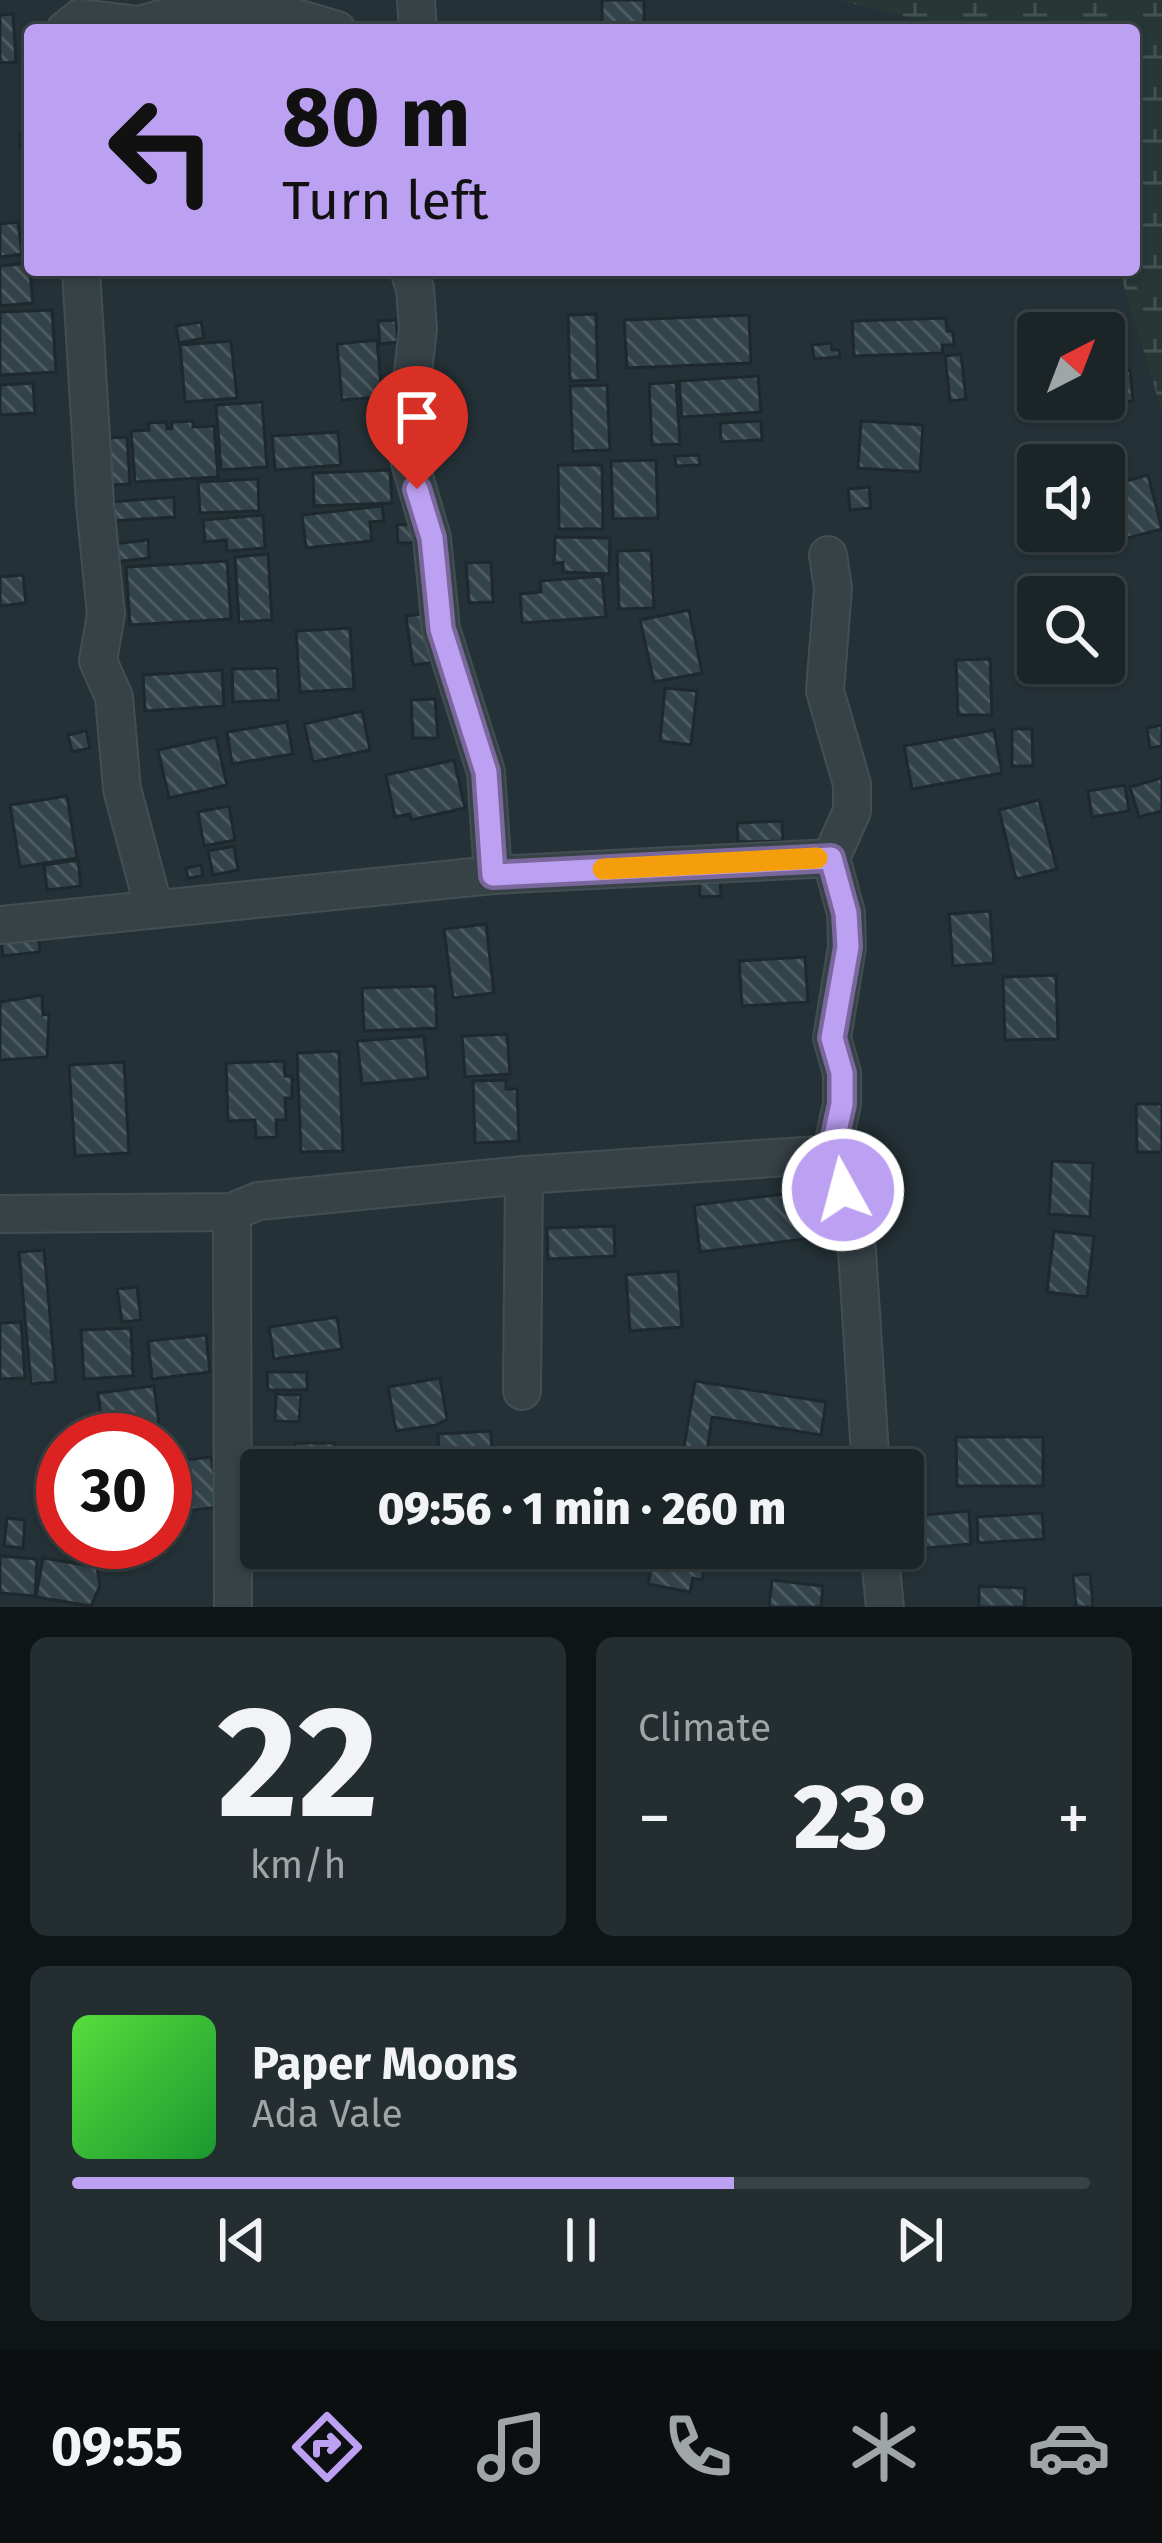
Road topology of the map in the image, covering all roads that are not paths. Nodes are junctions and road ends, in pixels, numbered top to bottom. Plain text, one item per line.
1 (72, 24) edge
2 (131, 24) edge
3 (143, 24) edge
4 (317, 24) edge
5 (81, 276) edge
6 (411, 276) edge
7 (827, 555) dead end
8 (831, 858) junction
9 (493, 875) junction
10 (154, 909) junction
11 (0, 925) edge
12 (831, 1154) junction
13 (524, 1175) junction
14 (232, 1212) junction
15 (0, 1214) edge
16 (522, 1391) dead end
17 (870, 1449) edge
18 (881, 1569) edge
19 (233, 1607) edge
20 (886, 1607) edge

1 - 2 street
3 - 4 street
5 - 10 street
6 - 9 street
7 - 8 street
8 - 9 street
8 - 12 street
9 - 10 street
10 - 11 street
12 - 13 street
12 - 17 street
13 - 14 street
13 - 16 street
14 - 15 street
14 - 19 street
18 - 20 street

